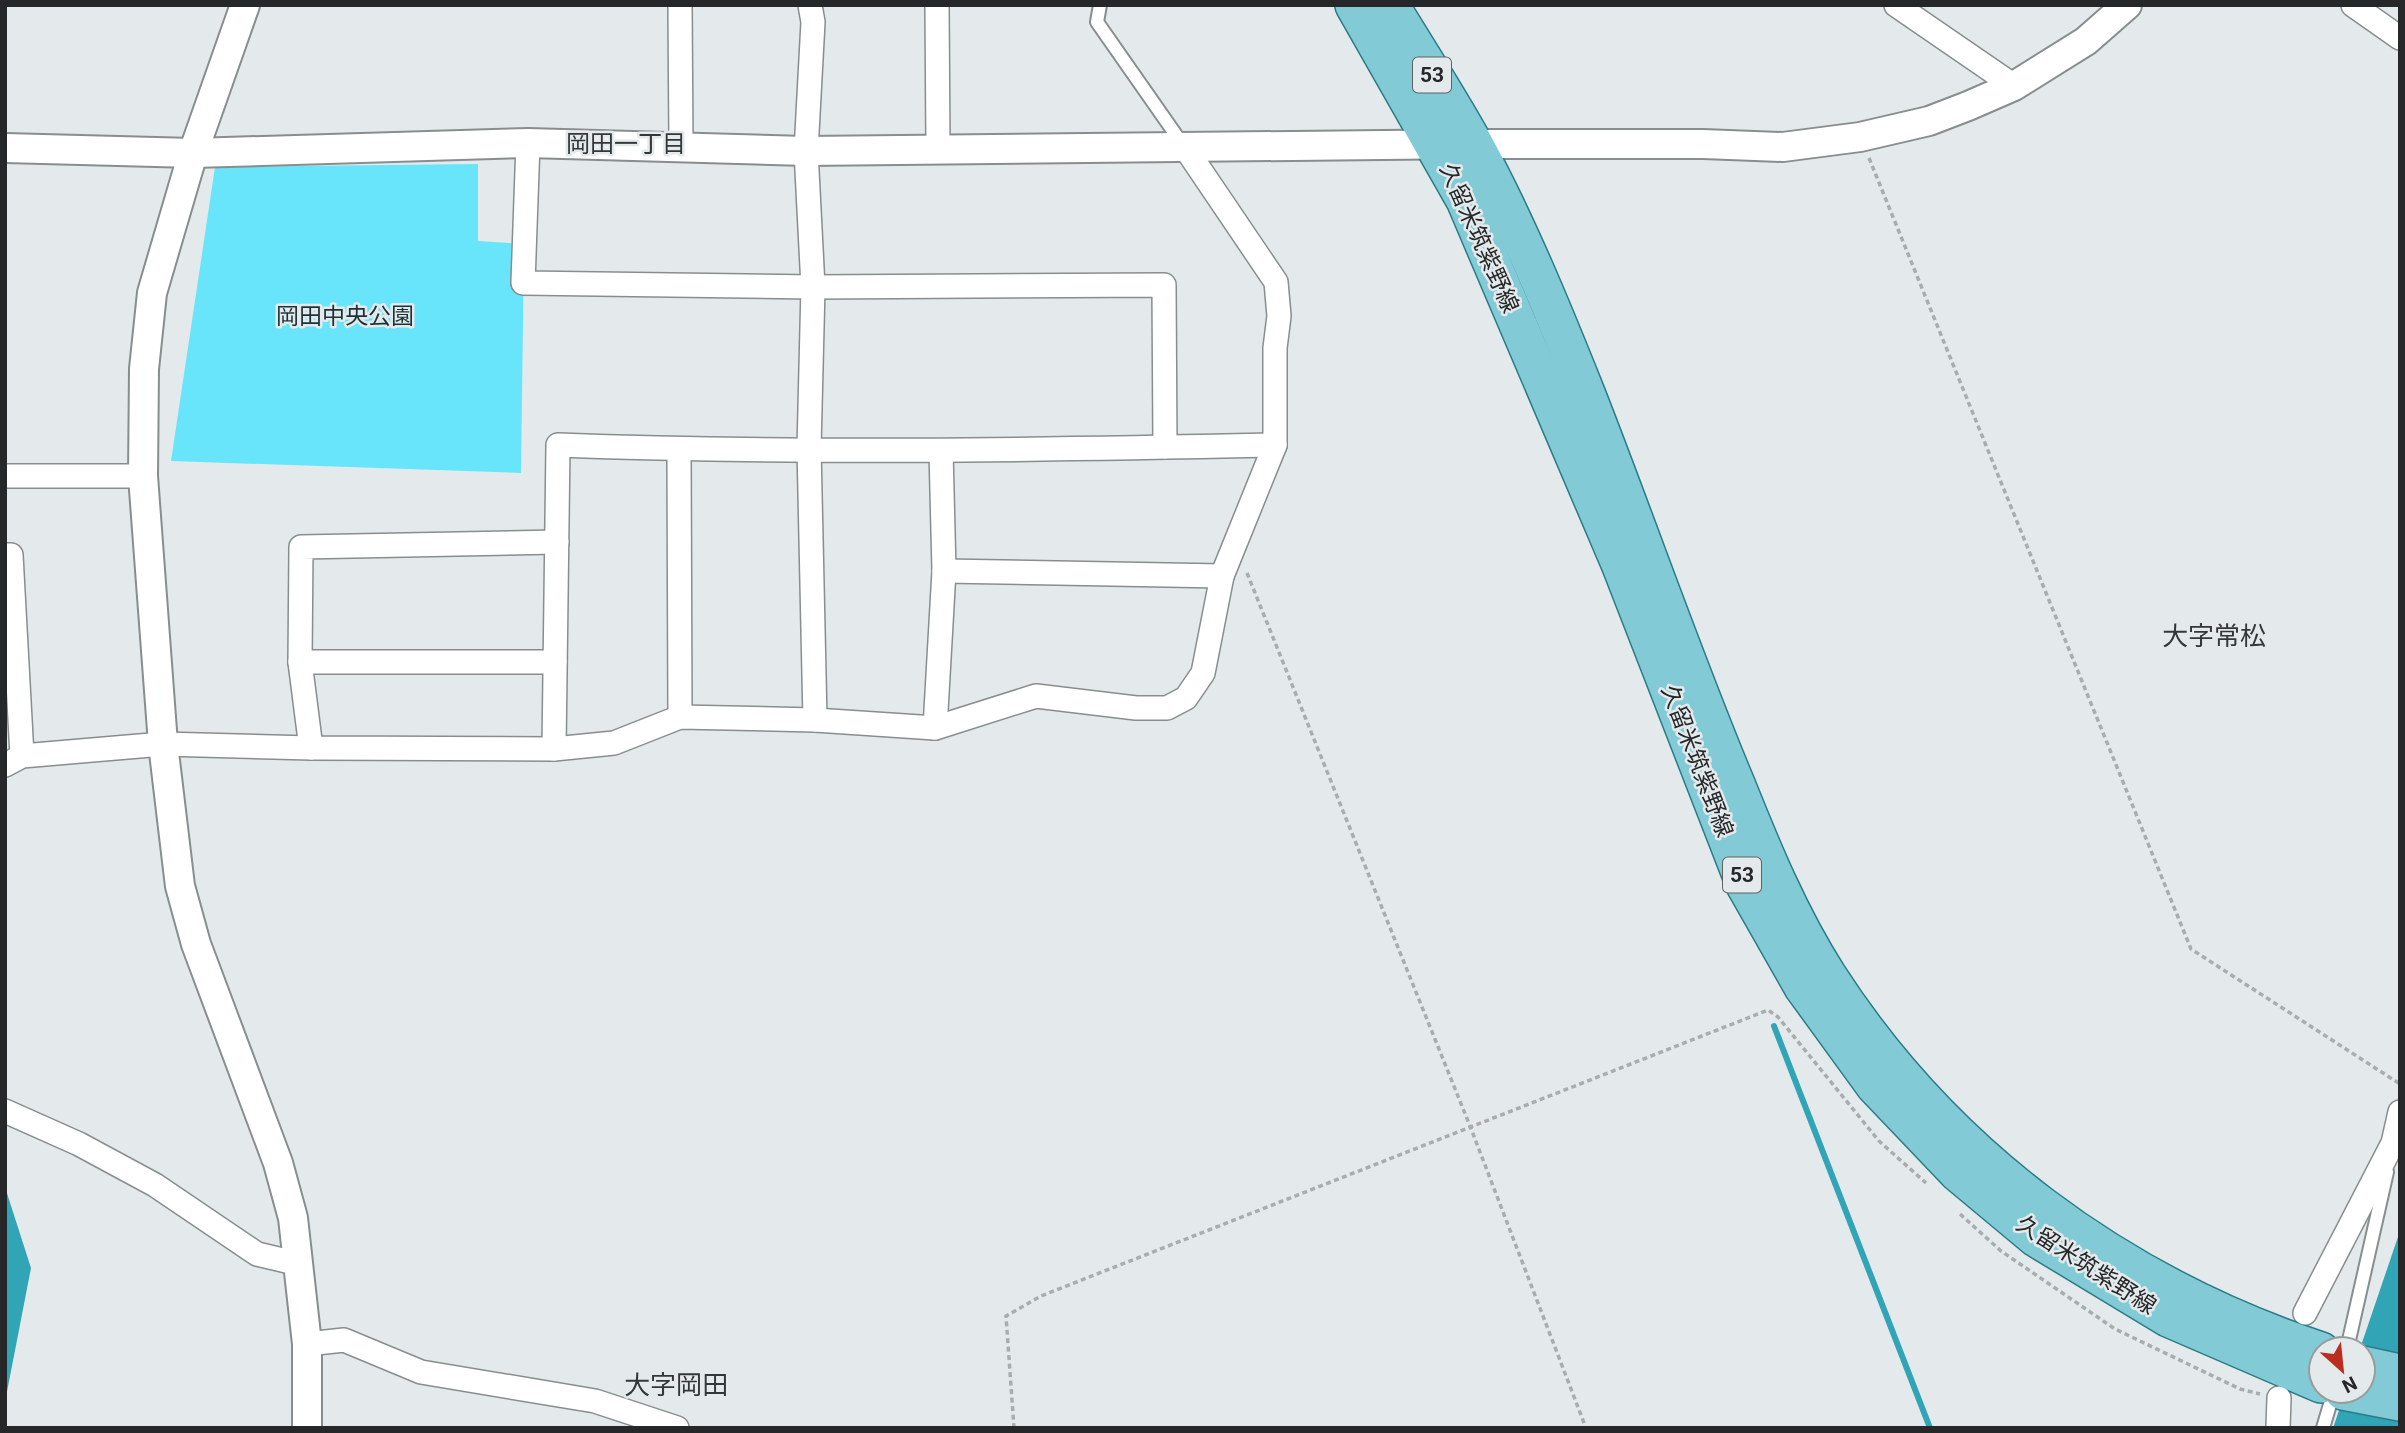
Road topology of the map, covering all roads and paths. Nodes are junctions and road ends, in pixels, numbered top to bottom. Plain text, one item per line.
1 (244, 5) edge
2 (680, 5) edge
3 (810, 5) edge
4 (937, 5) edge
5 (1100, 5) edge
6 (1354, 5) edge
7 (1390, 5) edge
8 (1896, 5) edge
9 (2127, 5) edge
10 (2353, 5) edge
11 (2400, 38) edge
12 (2014, 86) junction
13 (1860, 137) junction
14 (528, 143) junction
15 (1436, 144) junction
16 (1474, 144) junction
17 (1184, 146) junction
18 (681, 147) junction
19 (5, 148) edge
20 (938, 148) junction
21 (806, 151) junction
22 (193, 153) junction
23 (813, 287) junction
24 (1275, 445) junction
25 (1165, 447) junction
26 (809, 448) junction
27 (679, 450) junction
28 (941, 451) junction
29 (5, 476) edge
30 (143, 476) junction
31 (557, 541) junction
32 (1235, 545) junction
33 (5, 555) edge
34 (944, 571) junction
35 (1222, 576) junction
36 (300, 662) junction
37 (555, 662) junction
38 (12, 677) edge
39 (680, 717) junction
40 (816, 720) junction
41 (935, 728) junction
42 (163, 744) junction
43 (311, 748) junction
44 (554, 749) junction
45 (14, 761) edge
46 (2400, 1084) edge
47 (5, 1111) edge
48 (2400, 1112) edge
49 (1470, 1126) junction
50 (2393, 1143) junction
51 (1930, 1187) dead end
52 (1950, 1205) dead end
53 (299, 1264) junction
54 (2305, 1313) dead end
55 (2350, 1335) edge
56 (307, 1344) junction
57 (2307, 1346) edge
58 (2307, 1372) edge
59 (2400, 1373) edge
60 (2377, 1378) edge
61 (2377, 1395) edge
62 (2279, 1398) joint
63 (2400, 1402) edge
64 (2333, 1405) edge
65 (307, 1428) edge
66 (677, 1428) edge
67 (1014, 1428) edge
68 (1586, 1428) edge
69 (2278, 1428) edge
70 (2323, 1428) edge

1 - 22 street
2 - 18 street
3 - 21 street
4 - 20 street
5 - 17 lane
6 - 15 main road, 久留米筑紫野線 / 53
7 - 16 main road, 久留米筑紫野線 / 53
8 - 12 street
9 - 12 street
10 - 11 street
12 - 13 street
13 - 16 street
13 - 46 path
14 - 18 street
14 - 22 street
14 - 23 street
15 - 16 street
15 - 17 street
15 - 58 main road, 久留米筑紫野線 / 53
16 - 57 main road, 久留米筑紫野線 / 53
17 - 20 street
17 - 24 street
18 - 21 street
19 - 22 street
20 - 21 street
21 - 23 street
22 - 30 street
23 - 25 street
23 - 26 street
24 - 25 street
24 - 32 street
25 - 28 street
26 - 27 street
26 - 28 street
26 - 40 street
27 - 31 street
27 - 39 street
28 - 34 street
29 - 30 street
30 - 42 street
31 - 36 street
31 - 37 street
32 - 35 street
32 - 49 path
33 - 38 street
34 - 35 street
34 - 41 street
35 - 41 street
36 - 37 street
36 - 43 street
37 - 44 street
38 - 45 street
39 - 40 street
39 - 44 street
40 - 41 street
42 - 43 street
42 - 45 street
42 - 53 street
43 - 44 street
47 - 53 street
48 - 50 street
49 - 51 path
49 - 67 path
49 - 68 path
50 - 54 street
50 - 55 lane
52 - 62 path
53 - 56 street
56 - 65 street
56 - 66 street
59 - 60 main road, 久留米筑紫野線 / 53
61 - 63 main road, 久留米筑紫野線 / 53
62 - 69 street
64 - 70 lane

